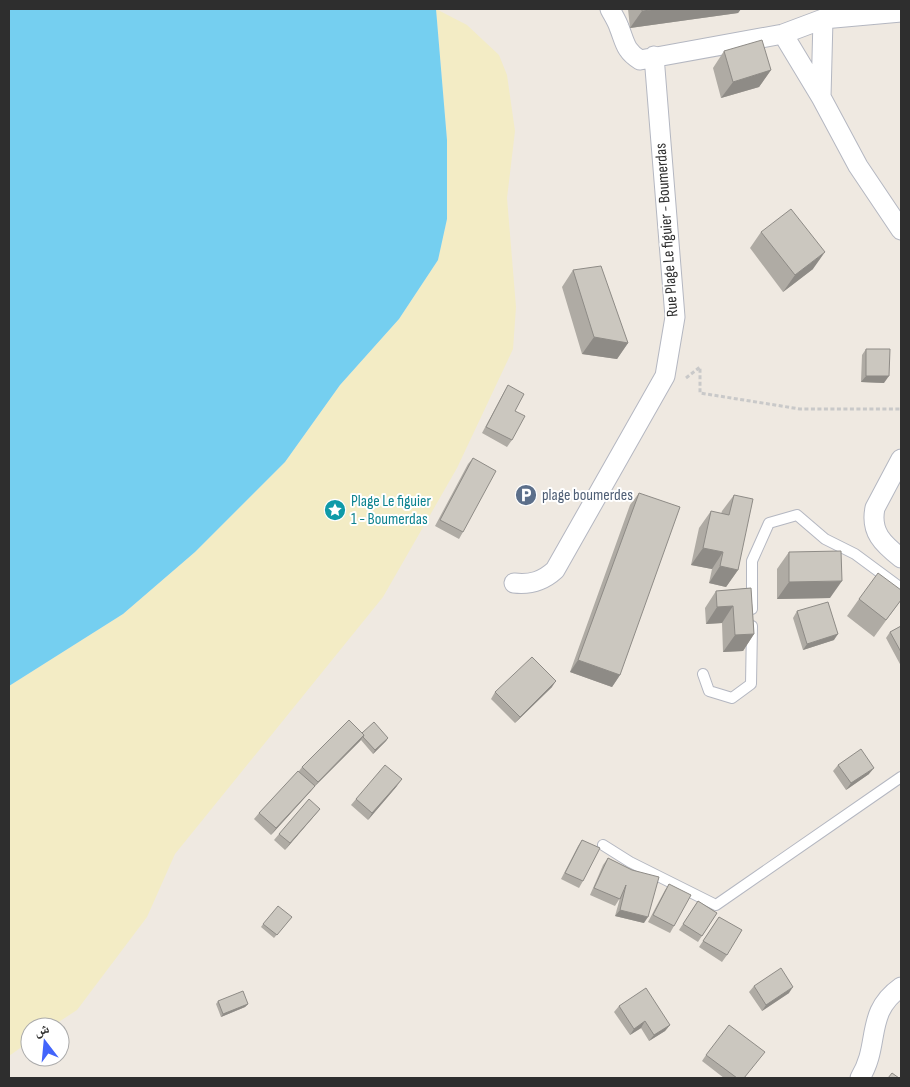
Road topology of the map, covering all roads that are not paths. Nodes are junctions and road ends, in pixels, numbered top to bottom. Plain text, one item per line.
1 (610, 9) edge
2 (901, 12) edge
3 (823, 19) junction
4 (783, 34) junction
5 (647, 58) junction
6 (821, 97) junction
7 (901, 230) edge
8 (901, 459) edge
9 (901, 558) edge
10 (514, 583) dead end
11 (901, 588) edge
12 (703, 674) dead end
13 (901, 777) edge
14 (603, 845) dead end
15 (901, 987) edge
16 (860, 1078) edge

1 - 5 street
2 - 3 street
3 - 4 street
3 - 6 street
4 - 5 street
4 - 6 street
5 - 10 street, Rue Plage Le figuier - Boumerdas
6 - 7 street
8 - 9 street
11 - 12 lane
13 - 14 lane
15 - 16 street

